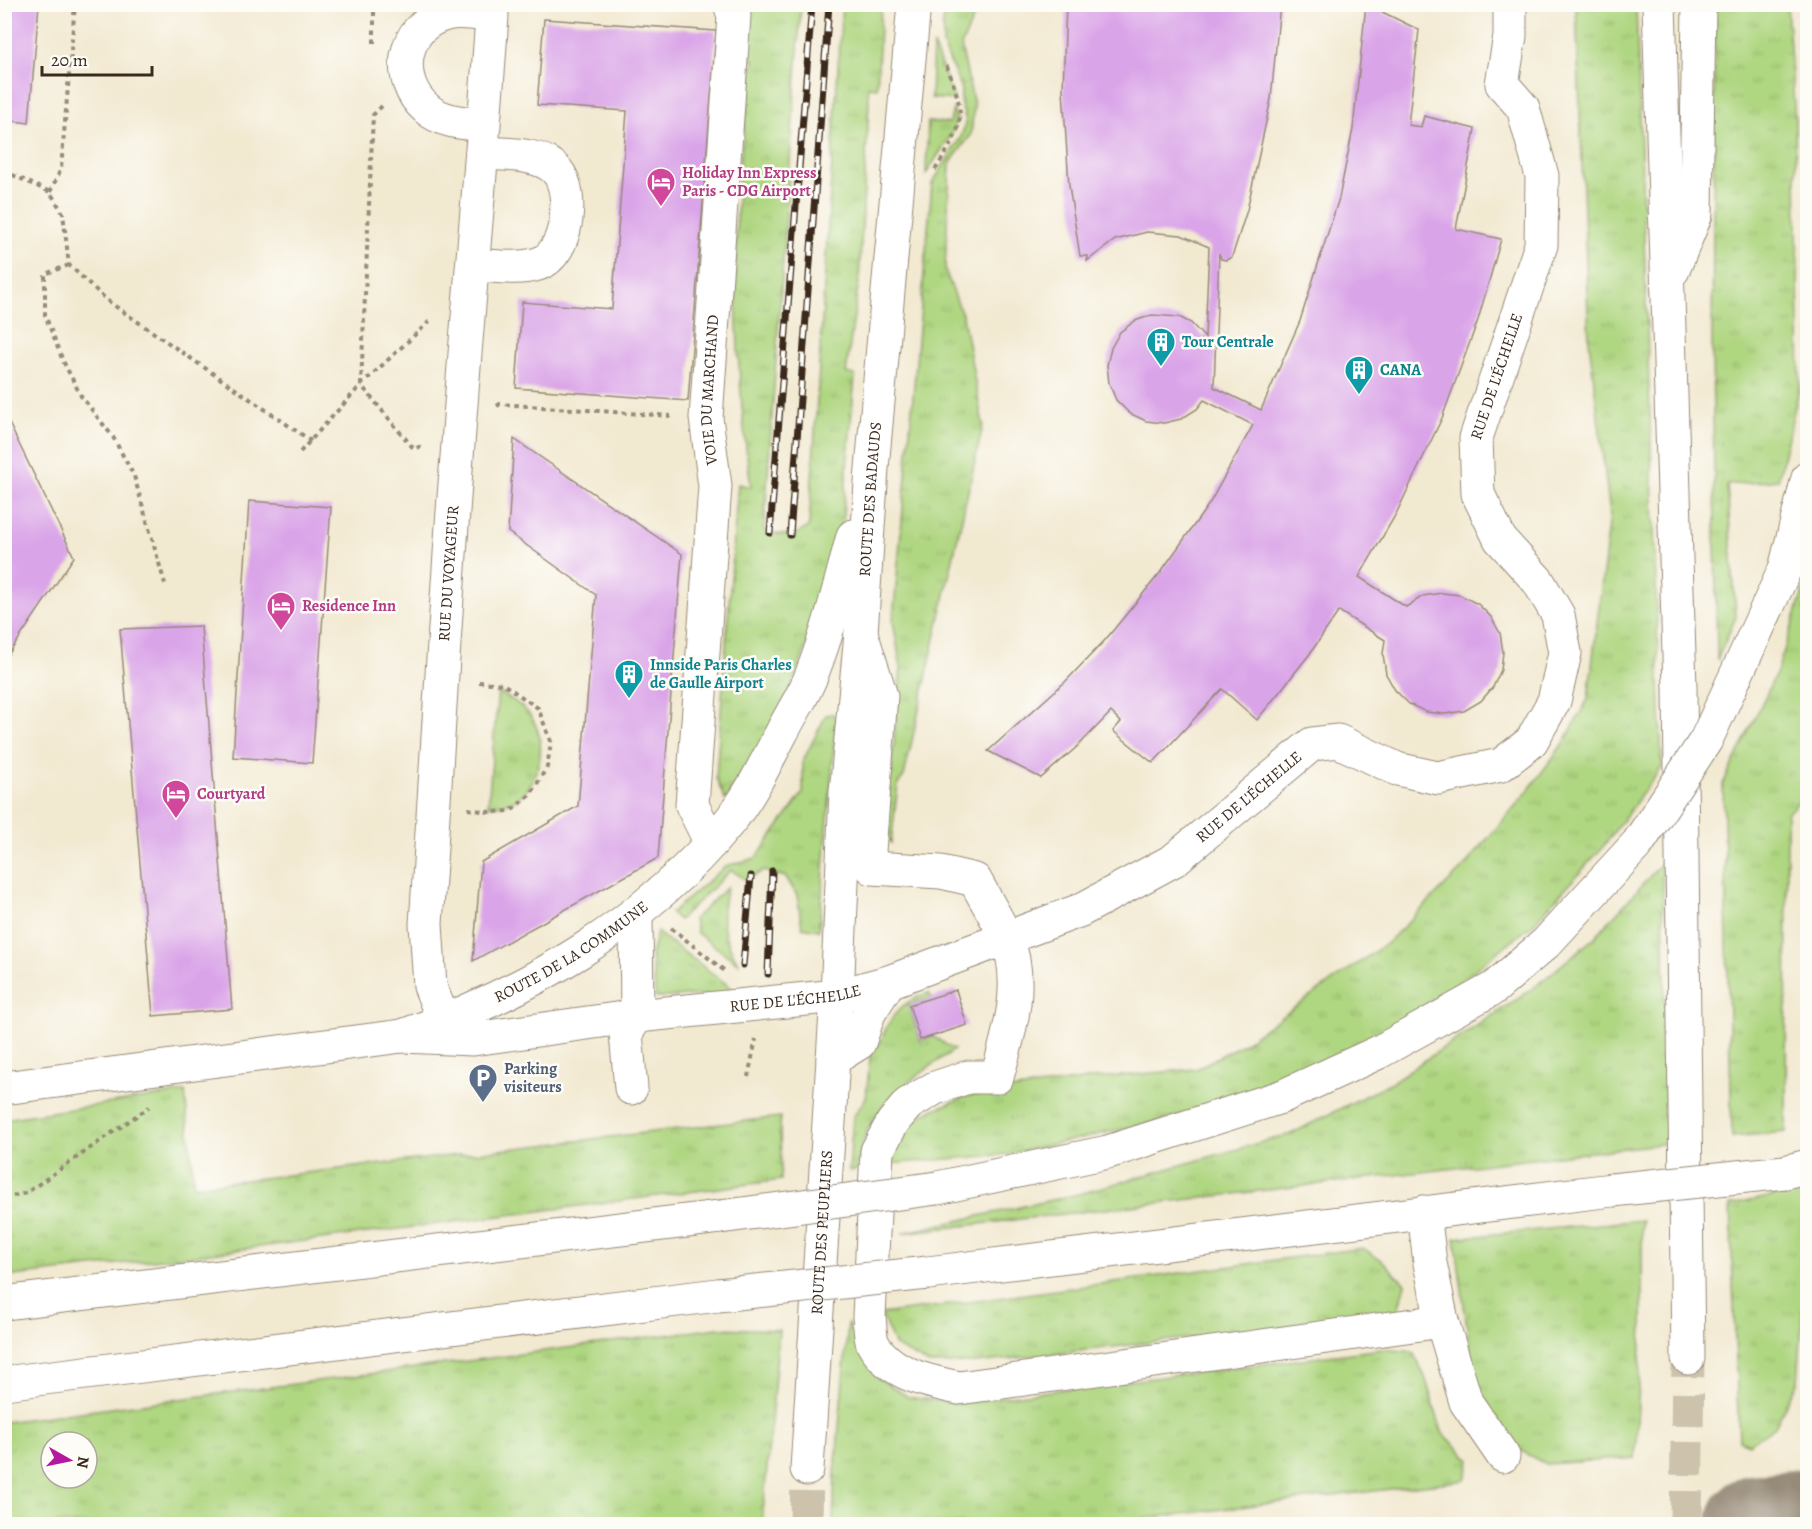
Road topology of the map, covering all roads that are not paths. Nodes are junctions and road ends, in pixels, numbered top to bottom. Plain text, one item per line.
1 (730, 4) edge
2 (914, 4) edge
3 (1659, 4) edge
4 (1699, 4) edge
5 (506, 10) edge
6 (1510, 20) edge
7 (483, 139) junction
8 (473, 265) junction
9 (1668, 280) junction
10 (872, 468) junction
11 (1808, 478) edge
12 (861, 633) junction
13 (711, 843) junction
14 (636, 914) junction
15 (1007, 939) junction
16 (890, 982) junction
17 (837, 996) junction
18 (637, 1016) junction
19 (444, 1022) junction
20 (402, 1036) junction
21 (833, 1059) junction
22 (643, 1087) dead end
23 (4, 1088) edge
24 (1796, 1169) edge
25 (1424, 1212) junction
26 (4, 1303) edge
27 (1442, 1321) junction
28 (1688, 1358) tunnel mouth
29 (4, 1383) edge
30 (1503, 1456) dead end
31 (807, 1469) tunnel mouth

1 - 13 main road, VOIE DU MARCHAND
2 - 10 main road, ROUTE DES BADAUDS
3 - 9 main road
4 - 9 main road
5 - 7 main road, RUE DU VOYAGEUR
5 - 7 main road
6 - 15 main road, RUE DE L'ÉCHELLE
7 - 8 main road, RUE DU VOYAGEUR
7 - 8 main road
8 - 19 main road, RUE DU VOYAGEUR
9 - 28 main road
10 - 12 main road, ROUTE DES BADAUDS
10 - 13 main road, ROUTE DE LA COMMUNE
11 - 26 main road, bridge
12 - 15 main road
12 - 17 main road, ROUTE DES BADAUDS
13 - 14 main road, ROUTE DE LA COMMUNE
14 - 18 main road
14 - 19 main road, ROUTE DE LA COMMUNE
15 - 16 main road, RUE DE L'ÉCHELLE
15 - 27 main road
16 - 17 main road, RUE DE L'ÉCHELLE
16 - 21 main road
17 - 18 main road, RUE DE L'ÉCHELLE
17 - 21 main road, ROUTE DES PEUPLIERS
18 - 20 main road, RUE DE L'ÉCHELLE
18 - 22 main road
19 - 20 main road, ROUTE DE LA COMMUNE
20 - 23 main road, ROUTE DE LA COMMUNE
21 - 31 main road, ROUTE DES PEUPLIERS
24 - 25 main road, bridge
25 - 27 main road
25 - 29 main road, bridge
27 - 30 main road

